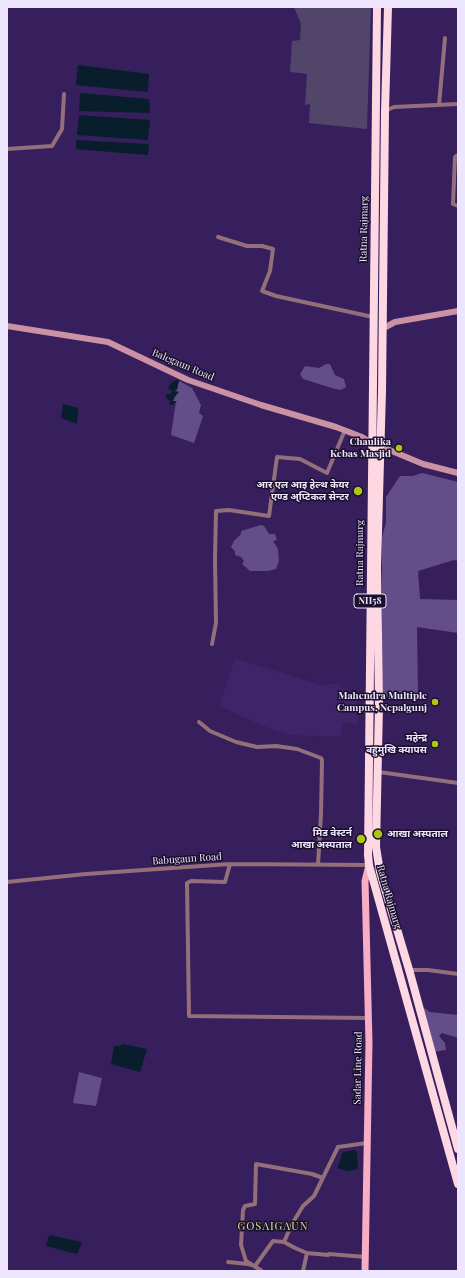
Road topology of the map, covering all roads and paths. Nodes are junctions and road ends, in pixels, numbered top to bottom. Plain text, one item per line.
1 (376, 7) edge
2 (388, 7) edge
3 (445, 38) dead end
4 (64, 94) dead end
5 (439, 104) junction
6 (458, 104) edge
7 (385, 111) junction
8 (7, 149) edge
9 (458, 155) edge
10 (458, 206) edge
11 (218, 237) dead end
12 (458, 311) edge
13 (373, 317) junction
14 (7, 326) edge
15 (382, 329) junction
16 (345, 430) junction
17 (376, 446) junction
18 (458, 473) edge
19 (212, 644) dead end
20 (199, 722) dead end
21 (378, 776) junction
22 (458, 783) edge
23 (230, 864) junction
24 (318, 865) junction
25 (369, 865) junction
26 (7, 882) edge
27 (410, 974) junction
28 (458, 974) edge
29 (368, 1018) junction
30 (367, 1143) junction
31 (458, 1149) edge
32 (323, 1178) junction
33 (458, 1184) edge
34 (284, 1242) junction
35 (308, 1253) junction
36 (366, 1257) junction
37 (228, 1262) dead end
38 (255, 1266) junction
39 (262, 1271) edge
40 (303, 1271) edge
41 (366, 1271) edge

1 - 13 highway, Ratna Rajmarg / NH58
2 - 7 highway, Ratna Rajmarg / NH58
3 - 5 street
4 - 8 street
5 - 6 street
5 - 7 street
7 - 15 highway, Ratna Rajmarg / NH58
9 - 10 street
11 - 13 street
12 - 15 street
13 - 17 highway, Ratna Rajmarg / NH58
14 - 16 street, Balegaun Road
15 - 17 highway, Ratna Rajmarg / NH58
16 - 17 street, Balegaun Road
16 - 19 street
17 - 18 street, Balegaun Road
17 - 21 highway, Ratna Rajmarg / NH58
17 - 25 highway, Ratna Rajmarg / NH58
20 - 24 street
21 - 22 street
21 - 27 highway, Ratna Rajmarg / NH58
23 - 24 street, Babugaun Road
23 - 26 street, Babugaun Road
23 - 29 street
24 - 25 street, Babugaun Road
25 - 29 main road, Sadar Line Road
25 - 33 highway, Ratna Rajmarg / NH58
27 - 28 street
27 - 31 highway, Ratna Rajmarg / NH58
29 - 30 main road, Sadar Line Road
30 - 32 street
30 - 36 main road, Sadar Line Road
32 - 34 street
32 - 38 street
34 - 35 street
34 - 38 street
35 - 36 street
35 - 40 street
36 - 41 main road, Sadar Line Road
37 - 38 street
38 - 39 street

